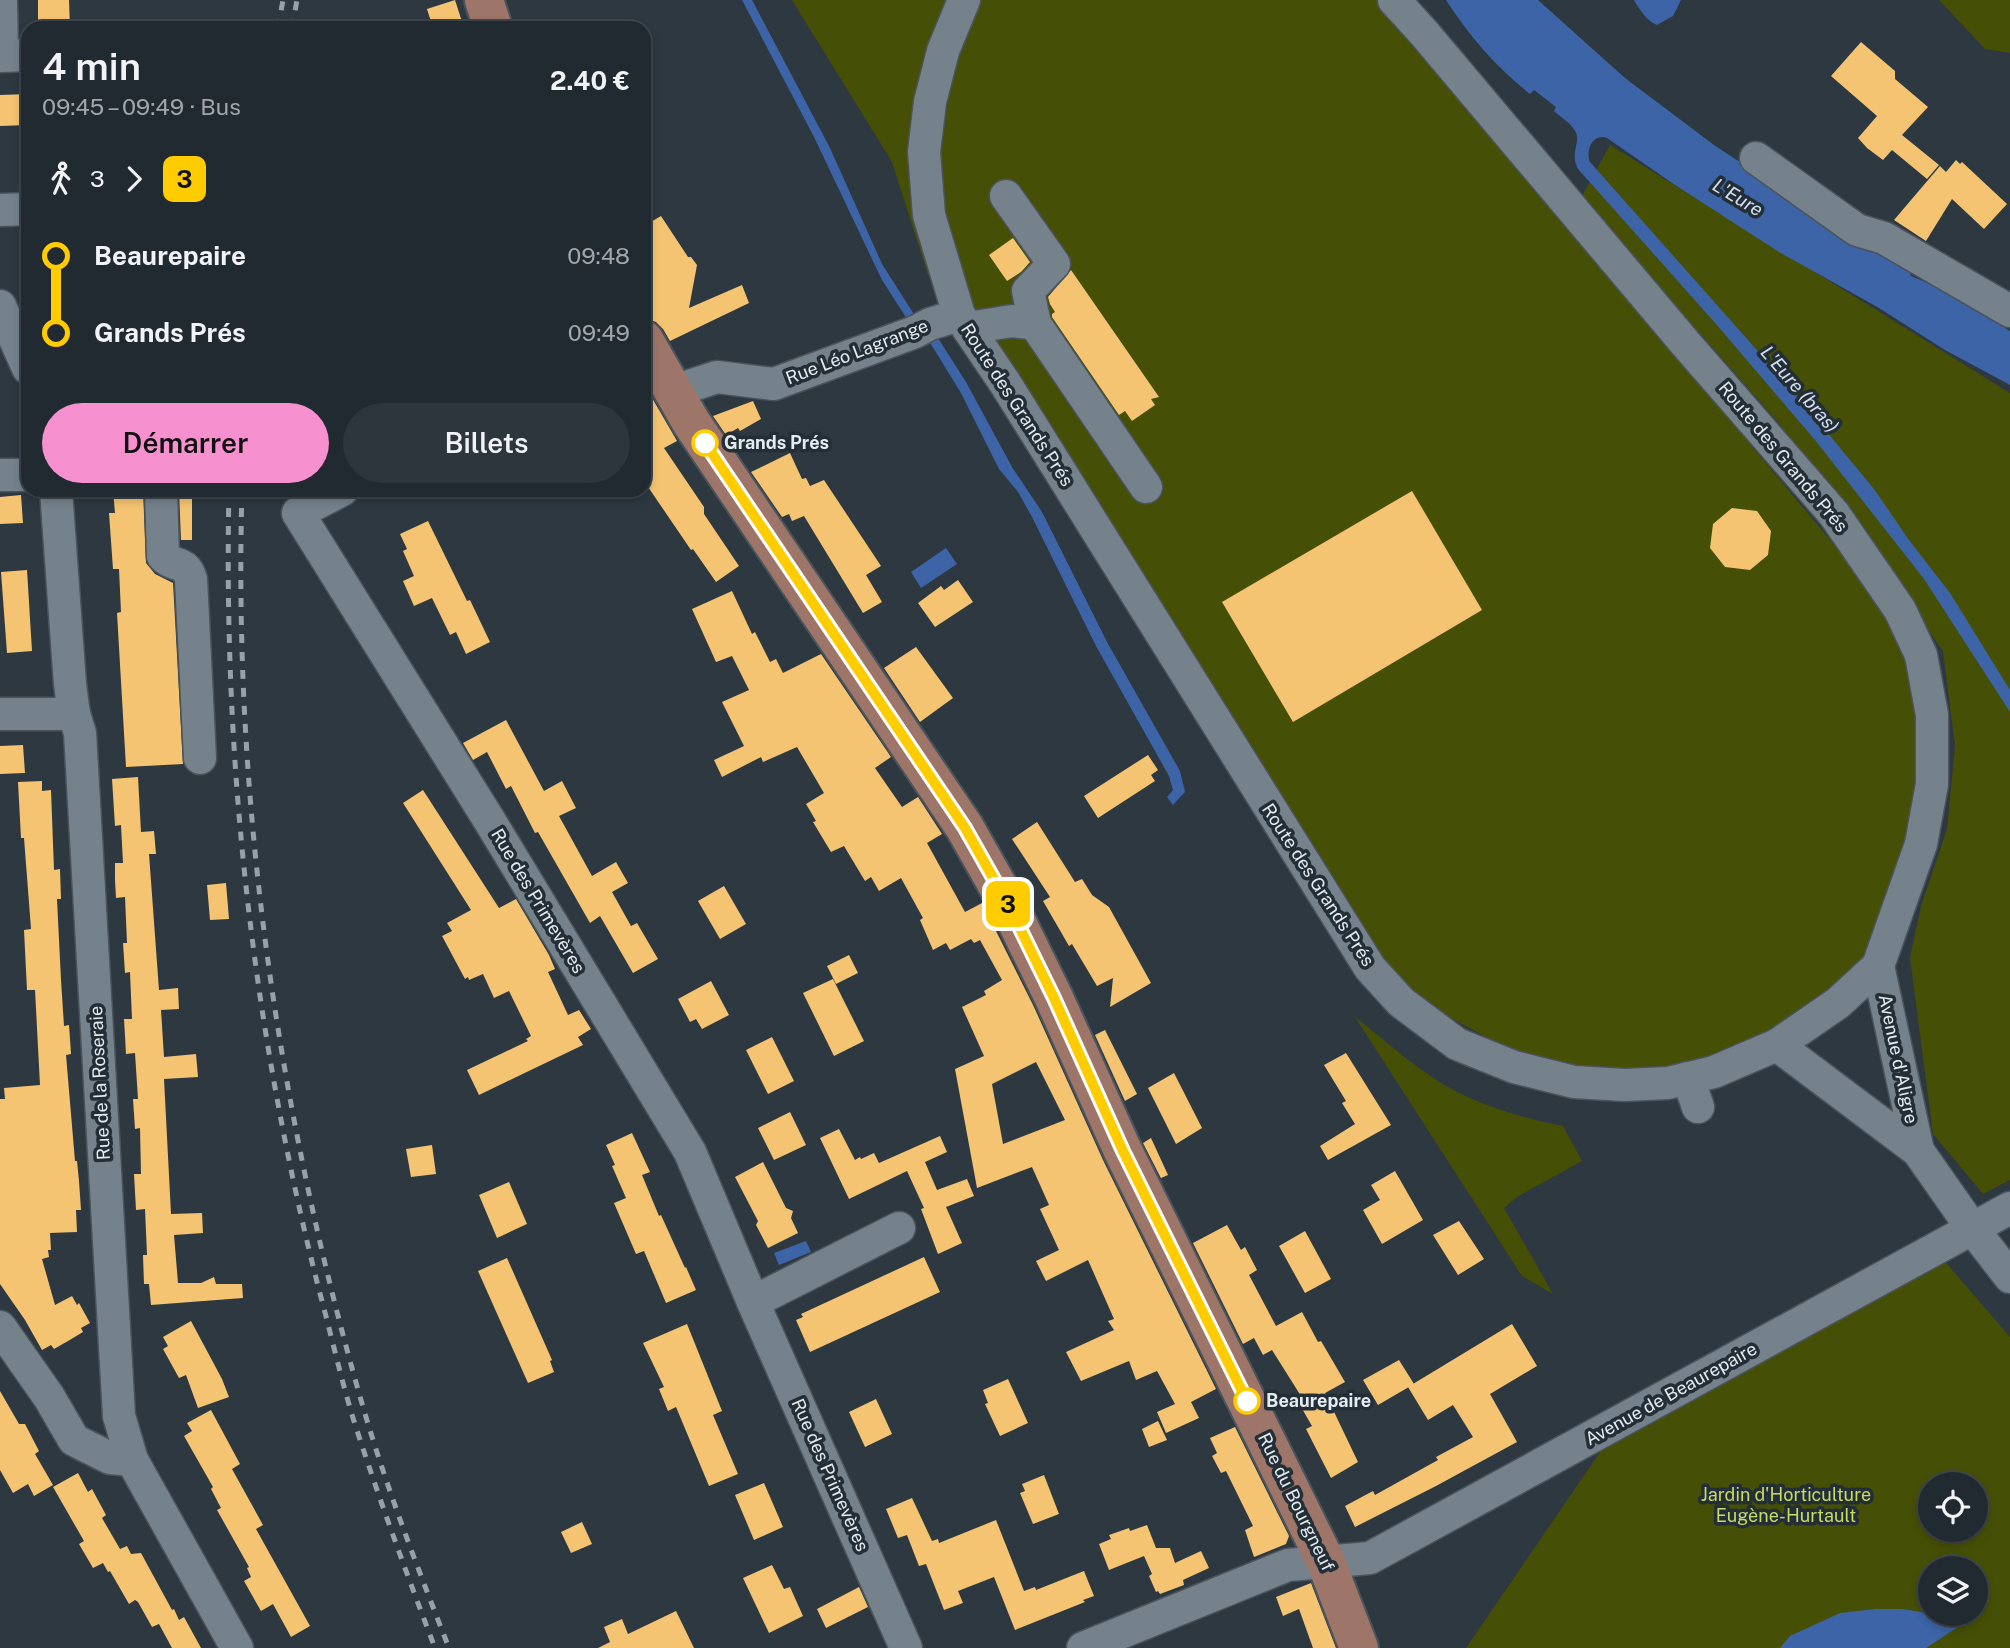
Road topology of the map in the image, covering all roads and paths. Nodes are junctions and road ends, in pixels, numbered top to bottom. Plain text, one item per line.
1 (1, 0) edge
2 (485, 0) edge
3 (964, 0) edge
4 (1394, 0) edge
5 (1409, 0) edge
6 (491, 21) edge
7 (1423, 33) junction
8 (21, 55) edge
9 (1756, 158) dead end
10 (1006, 196) dead end
11 (21, 209) edge
12 (0, 210) edge
13 (2010, 311) edge
14 (12, 316) edge
15 (1035, 324) junction
16 (943, 325) junction
17 (21, 345) edge
18 (651, 352) edge
19 (674, 391) junction
20 (0, 475) edge
21 (21, 475) edge
22 (1146, 487) dead end
23 (57, 497) edge
24 (161, 497) edge
25 (329, 497) edge
26 (0, 714) edge
27 (74, 714) junction
28 (200, 758) dead end
29 (1878, 966) junction
30 (1777, 1045) junction
31 (1918, 1151) junction
32 (2010, 1208) edge
33 (899, 1228) dead end
34 (1972, 1228) junction
35 (2010, 1277) edge
36 (753, 1302) junction
37 (0, 1327) edge
38 (132, 1460) junction
39 (1326, 1562) junction
40 (237, 1648) edge
41 (906, 1648) edge
42 (1083, 1648) edge
43 (1359, 1648) edge

1 - 8 street
2 - 6 main road
3 - 16 street, Route des Grands Prés
4 - 7 street, Route des Grands Prés
5 - 7 street
7 - 29 street, Route des Grands Prés
9 - 13 street
10 - 15 street
11 - 12 street
14 - 17 street
15 - 16 street, Rue Léo Lagrange
15 - 22 street
16 - 19 street, Rue Léo Lagrange
16 - 30 street, Route des Grands Prés
18 - 19 main road, Rue du Bourgneuf
19 - 39 main road, Rue du Bourgneuf
20 - 21 street
23 - 27 street, Rue de la Roseraie
24 - 28 street
25 - 36 street, Rue des Primevères
26 - 27 street
27 - 38 street, Rue de la Roseraie
29 - 30 street, Route des Grands Prés
29 - 31 street, Avenue d'Aligre
30 - 31 street, Avenue d'Aligre
31 - 34 street, Avenue d'Aligre
32 - 34 street, Avenue de Beaurepaire
33 - 36 street
34 - 35 street, Avenue d'Aligre
34 - 39 street, Avenue de Beaurepaire
36 - 41 street, Rue des Primevères
37 - 38 street
38 - 40 street, Rue de la Roseraie
39 - 42 street, Avenue de Beaurepaire
39 - 43 main road, Rue du Bourgneuf

